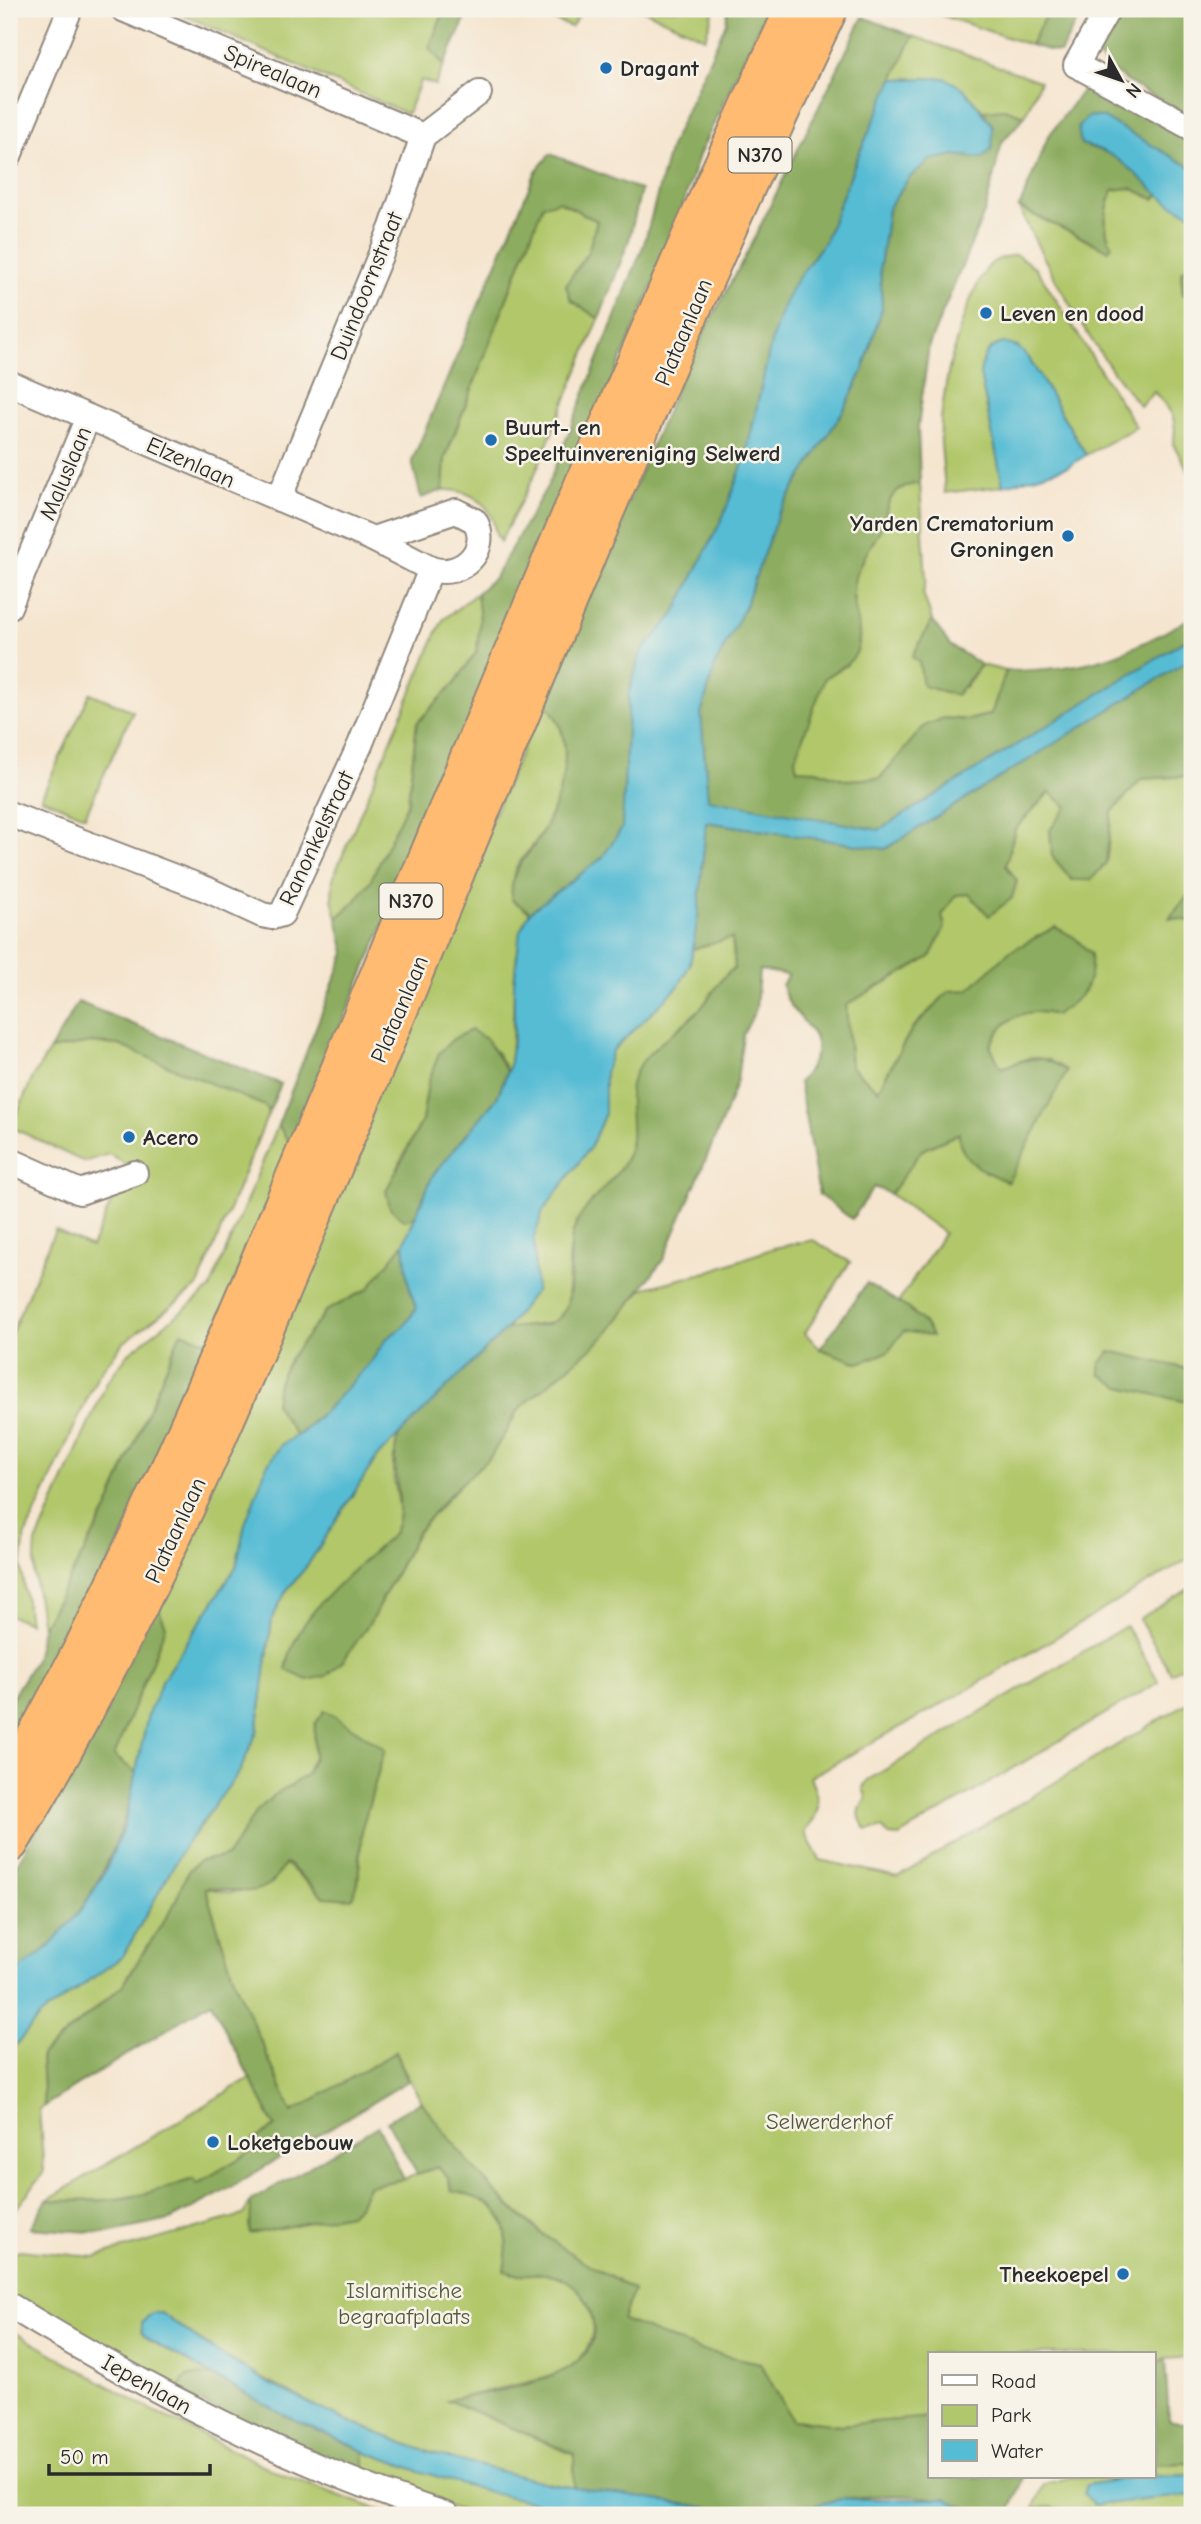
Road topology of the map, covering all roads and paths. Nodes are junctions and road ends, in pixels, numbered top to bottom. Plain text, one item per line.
1 (70, 9) edge
2 (123, 9) edge
3 (794, 9) edge
4 (828, 9) edge
5 (1108, 9) edge
6 (478, 93) dead end
7 (1192, 128) edge
8 (423, 136) junction
9 (9, 156) edge
10 (9, 383) edge
11 (88, 416) junction
12 (279, 499) junction
13 (373, 539) junction
14 (432, 569) junction
15 (9, 607) edge
16 (9, 814) edge
17 (9, 1160) edge
18 (135, 1173) dead end
19 (9, 1785) edge
20 (9, 1843) edge
21 (9, 2305) edge
22 (447, 2515) edge

1 - 9 street
2 - 8 street, Spirealaan
3 - 19 highway, Plataanlaan / N370
4 - 20 highway, Plataanlaan / N370
5 - 7 street
6 - 8 street
8 - 12 street, Duindoornstraat
10 - 11 street, Elzenlaan
11 - 12 street, Elzenlaan
11 - 15 street, Maluslaan
12 - 13 street, Elzenlaan
13 - 14 street, Elzenlaan
13 - 14 street
14 - 16 street, Ranonkelstraat
17 - 18 street
21 - 22 street, Iepenlaan

